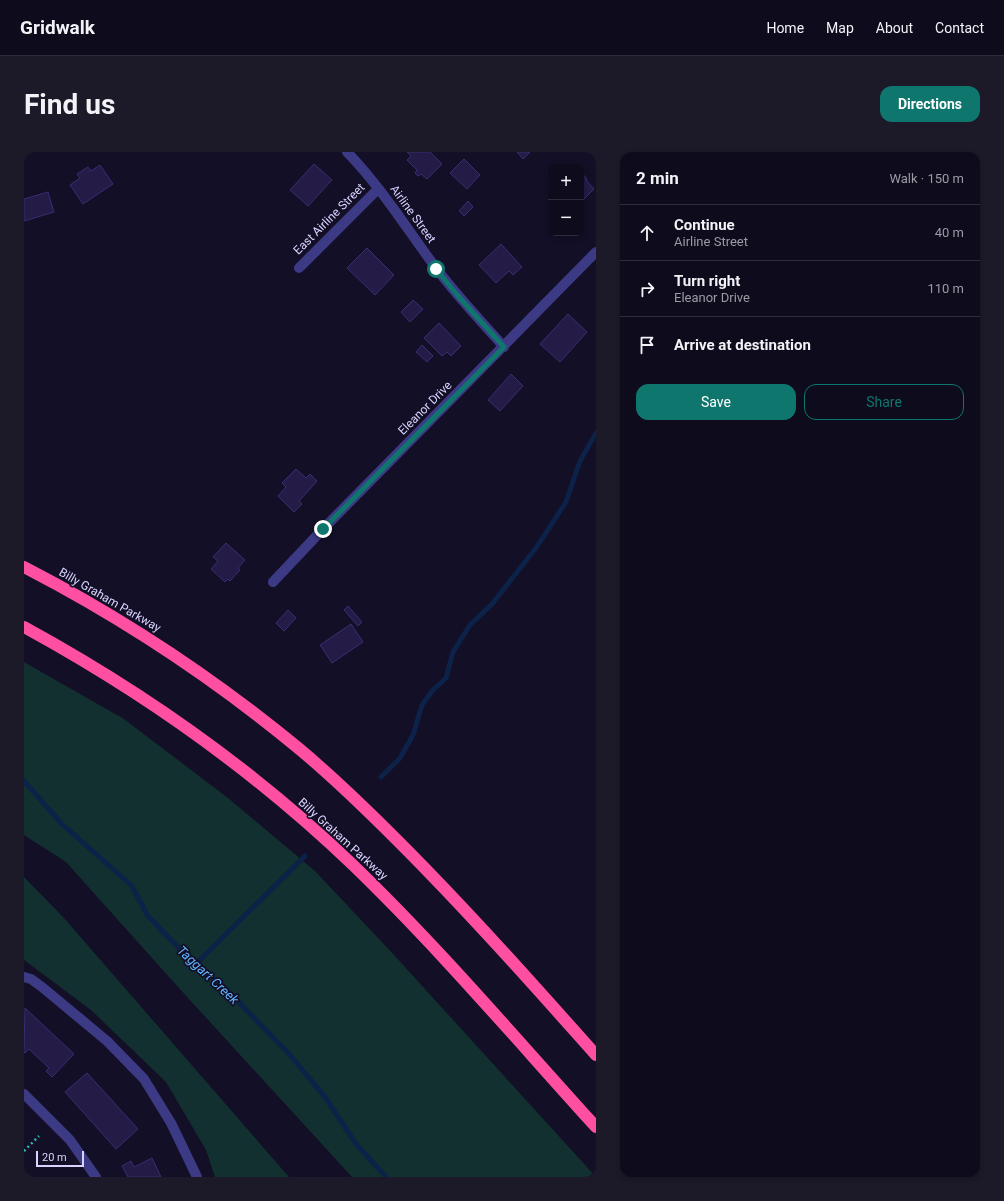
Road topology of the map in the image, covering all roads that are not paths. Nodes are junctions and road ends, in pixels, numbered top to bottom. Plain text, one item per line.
1 (347, 152) edge
2 (378, 189) junction
3 (596, 252) edge
4 (299, 268) dead end
5 (504, 347) junction
6 (24, 567) edge
7 (273, 582) dead end
8 (24, 627) edge
9 (24, 977) edge
10 (596, 1055) edge
11 (24, 1094) edge
12 (596, 1127) edge
13 (96, 1177) edge
14 (197, 1177) edge

1 - 2 street, Airline Street
2 - 4 street, East Airline Street
2 - 5 street, Airline Street
3 - 5 street, Eleanor Drive
5 - 7 street, Eleanor Drive
6 - 10 highway, Billy Graham Parkway
8 - 12 highway, Billy Graham Parkway
9 - 14 street
11 - 13 street

